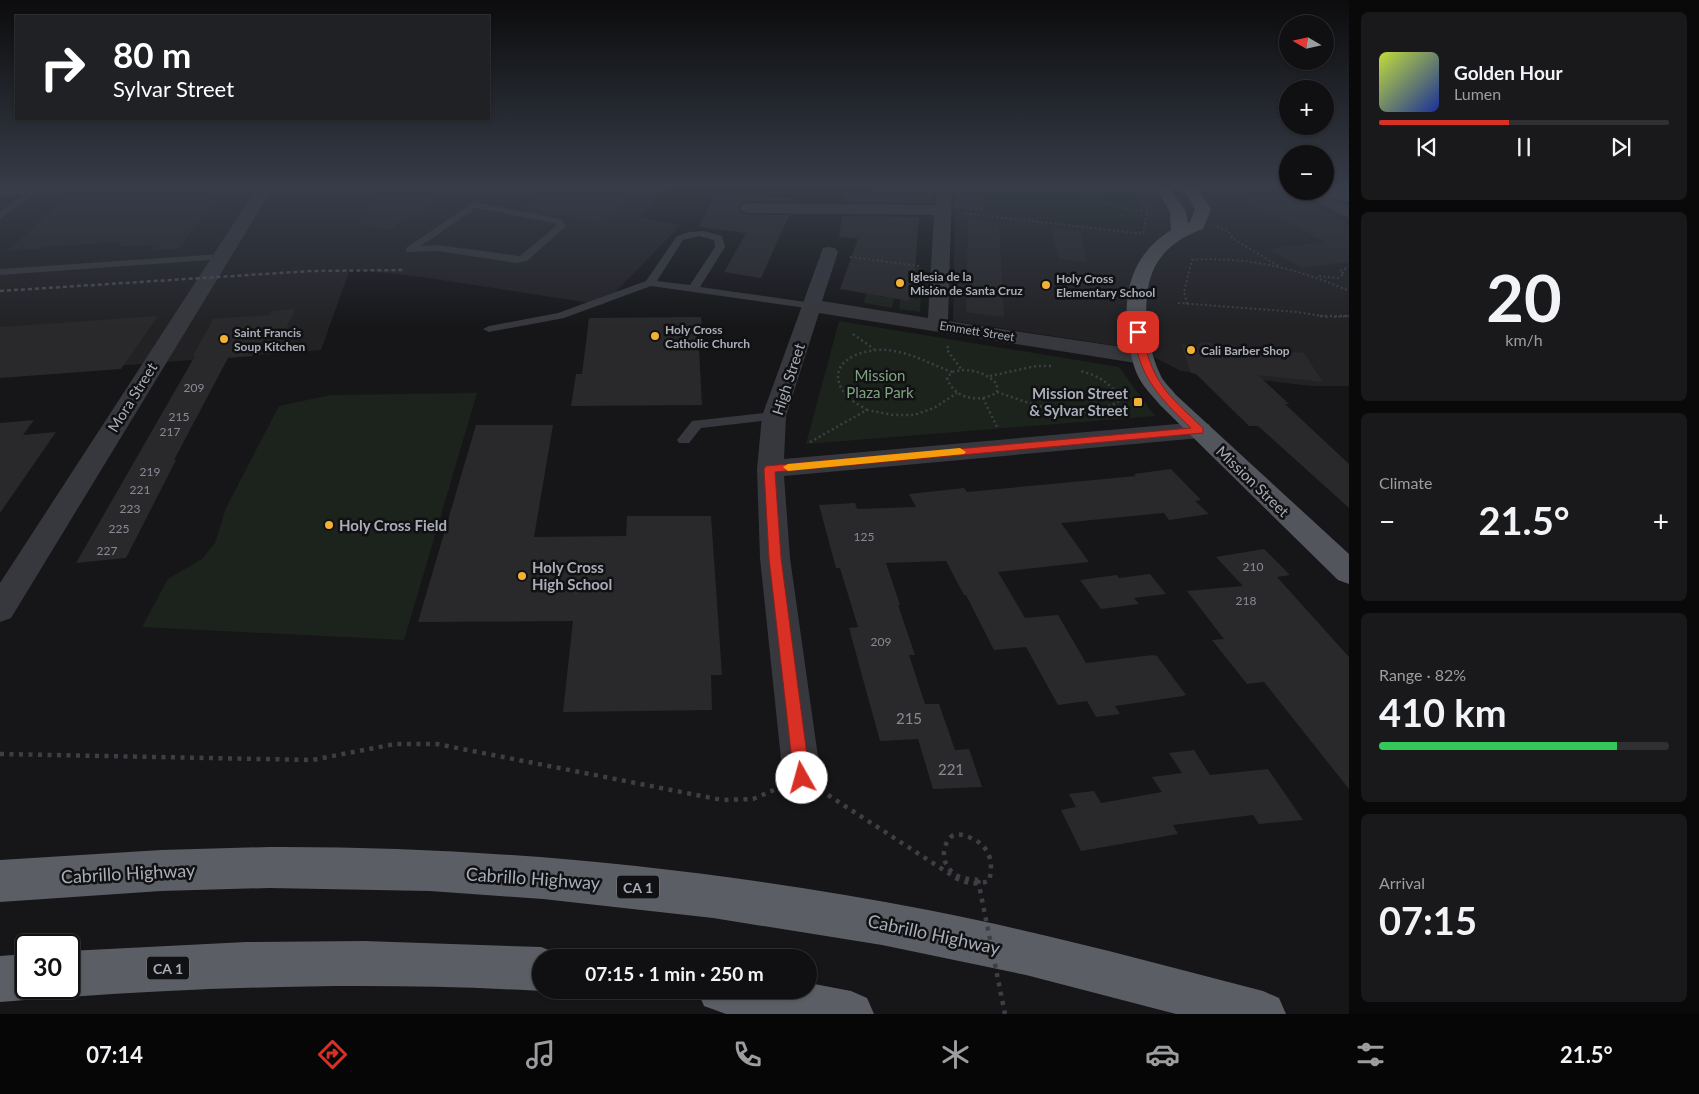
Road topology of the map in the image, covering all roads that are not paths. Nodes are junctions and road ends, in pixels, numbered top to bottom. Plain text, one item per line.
1 (236, 233) edge
2 (433, 233) edge
3 (553, 233) edge
4 (943, 233) edge
5 (1177, 233) edge
6 (829, 252) road end
7 (221, 257) junction
8 (0, 272) edge
9 (650, 283) junction
10 (693, 289) junction
11 (812, 306) junction
12 (489, 329) dead end
13 (944, 333) junction
14 (1142, 357) junction
15 (774, 416) junction
16 (1200, 430) junction
17 (684, 440) dead end
18 (770, 469) junction
19 (1349, 572) edge
20 (0, 609) edge
21 (802, 778) road end
22 (0, 881) edge
23 (532, 969) edge
24 (80, 973) edge
25 (15, 978) edge
26 (0, 979) edge
27 (769, 999) edge
28 (851, 1014) edge
29 (1263, 1014) edge

1 - 7 street, Mora Street
2 - 3 lane
4 - 13 street
5 - 14 main road, Mission Street
6 - 11 street, High Street
7 - 8 lane
7 - 20 street, Mora Street
9 - 10 lane
9 - 10 lane
9 - 12 lane
10 - 11 lane
11 - 13 street, Emmett Street
11 - 15 street, High Street
13 - 14 street, Emmett Street
14 - 16 main road, Mission Street
15 - 17 lane
15 - 18 street, High Street
16 - 18 street
16 - 19 main road, Mission Street
18 - 21 street, High Street
22 - 29 highway, Cabrillo Highway / CA 1
23 - 24 highway, CA 1
25 - 26 highway
27 - 28 highway

